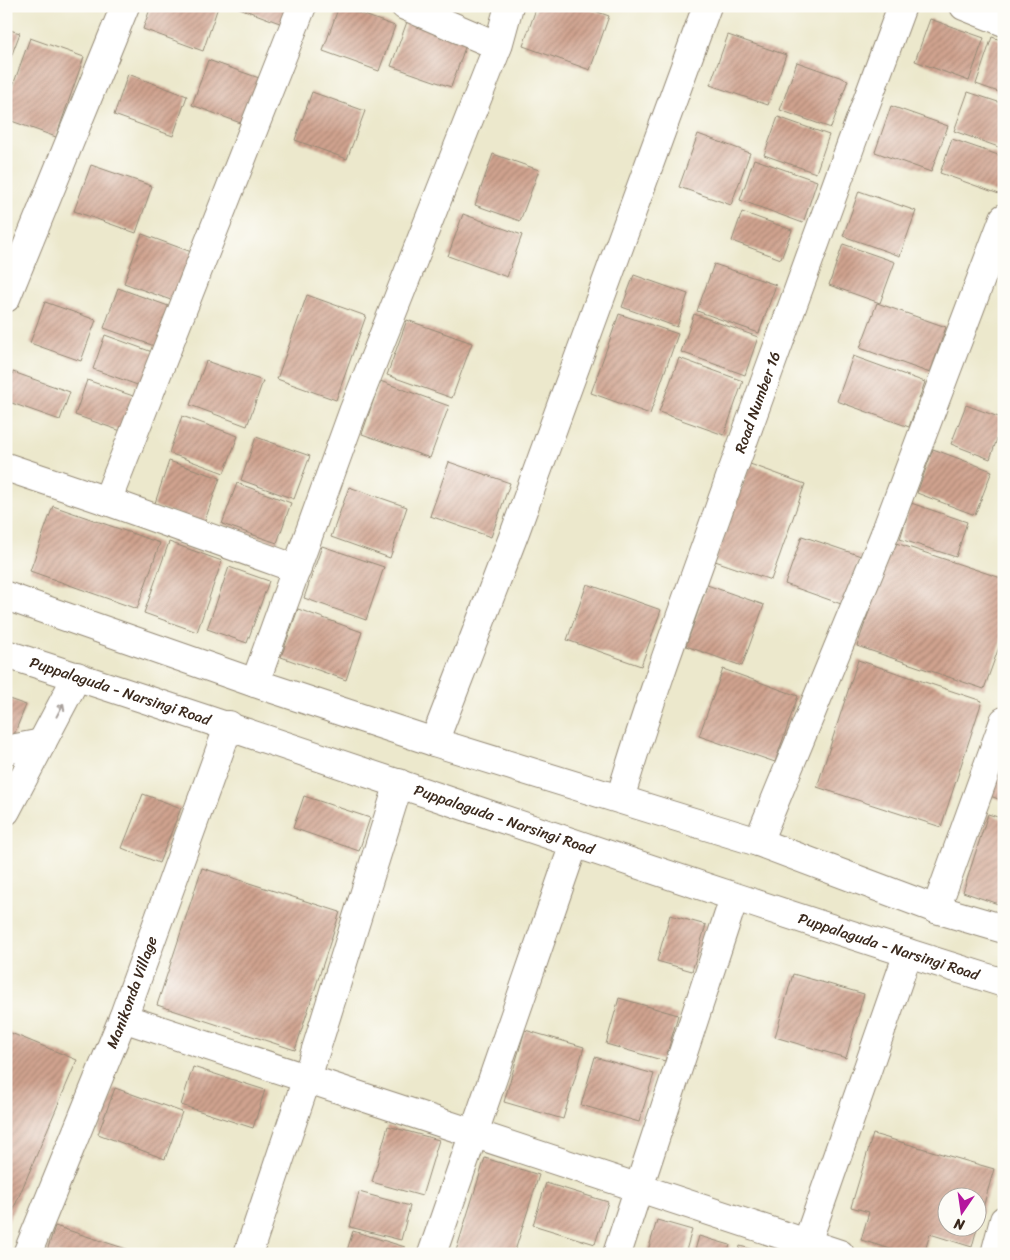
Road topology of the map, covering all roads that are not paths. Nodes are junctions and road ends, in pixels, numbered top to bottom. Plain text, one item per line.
1 (125, 6) edge
2 (302, 6) edge
3 (405, 6) edge
4 (509, 6) edge
5 (707, 6) edge
6 (902, 6) edge
7 (964, 6) edge
8 (1004, 22) edge
9 (498, 46) junction
10 (1004, 218) edge
11 (998, 248) edge
12 (6, 298) edge
13 (6, 467) edge
14 (107, 501) junction
15 (297, 570) junction
16 (6, 596) edge
17 (6, 654) edge
18 (77, 676) junction
19 (255, 683) junction
20 (1004, 721) edge
21 (229, 725) junction
22 (434, 742) junction
23 (42, 743) junction
24 (6, 750) edge
25 (399, 783) junction
26 (620, 799) junction
27 (6, 811) edge
28 (758, 842) junction
29 (574, 844) junction
30 (734, 898) junction
31 (936, 909) junction
32 (1004, 930) edge
33 (908, 953) junction
34 (1004, 982) edge
35 (123, 1018) junction
36 (307, 1078) junction
37 (473, 1133) junction
38 (639, 1188) junction
39 (1004, 1220) edge
40 (805, 1248) edge
41 (26, 1254) edge
42 (248, 1254) edge
43 (432, 1254) edge
44 (617, 1254) edge
45 (840, 1254) edge
46 (995, 1254) edge

1 - 12 street
2 - 14 street
3 - 9 street
4 - 9 street
5 - 22 street
6 - 26 street, Road Number 16
7 - 8 street
9 - 15 street
10 - 11 street
11 - 28 street
13 - 14 street
14 - 15 street
15 - 19 street
16 - 19 street
17 - 18 street, Puppalaguda - Narsingi Road
18 - 21 street, Puppalaguda - Narsingi Road
23 -> 18 street
19 - 22 street
20 - 31 street
21 - 25 street, Puppalaguda - Narsingi Road
21 - 35 street, Manikonda Village
22 - 26 street
23 - 24 street
23 - 27 street
25 - 29 street, Puppalaguda - Narsingi Road
25 - 36 street
26 - 28 street
28 - 31 street
29 - 30 street, Puppalaguda - Narsingi Road
29 - 37 street
30 - 33 street, Puppalaguda - Narsingi Road
30 - 38 street
31 - 32 street
33 - 34 street, Puppalaguda - Narsingi Road
33 - 40 street
35 - 36 street
35 - 41 street, Manikonda Village
36 - 37 street
36 - 42 street
37 - 38 street
37 - 43 street
38 - 40 street
38 - 44 street
39 - 46 street
40 - 45 street

